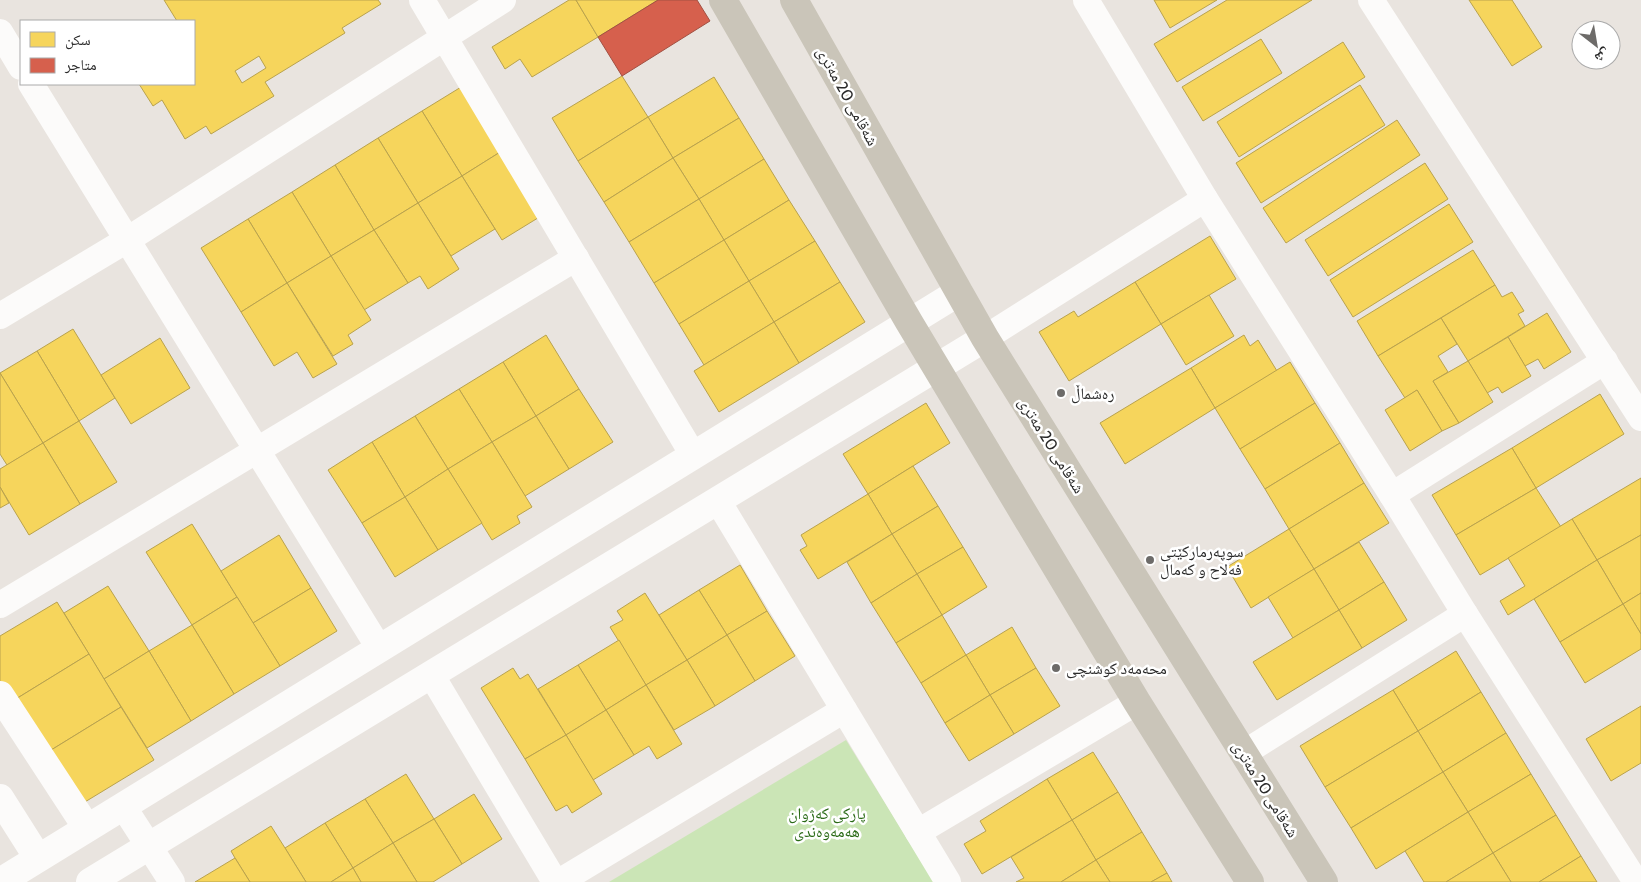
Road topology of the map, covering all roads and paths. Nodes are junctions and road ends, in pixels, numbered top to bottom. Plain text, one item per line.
1 (422, 0) edge
2 (502, 0) edge
3 (723, 0) edge
4 (794, 0) edge
5 (1086, 0) edge
6 (1371, 0) edge
7 (0, 32) edge
8 (445, 37) junction
9 (20, 65) edge
10 (32, 85) edge
11 (1205, 199) junction
12 (127, 240) junction
13 (576, 258) junction
14 (959, 292) junction
15 (0, 316) edge
16 (909, 322) junction
17 (985, 338) junction
18 (1605, 361) junction
19 (938, 368) junction
20 (1632, 386) edge
21 (1641, 418) edge
22 (256, 450) junction
23 (693, 455) junction
24 (1392, 495) junction
25 (718, 501) junction
26 (0, 605) edge
27 (1464, 614) junction
28 (379, 648) junction
29 (432, 676) junction
30 (0, 695) edge
31 (1137, 702) junction
32 (844, 710) junction
33 (1244, 753) junction
34 (0, 798) edge
35 (123, 806) junction
36 (88, 828) junction
37 (918, 832) junction
38 (149, 846) junction
39 (38, 858) junction
40 (0, 882) edge
41 (90, 882) edge
42 (172, 882) edge
43 (557, 882) edge
44 (948, 882) edge
45 (1250, 882) edge
46 (1324, 882) edge
47 (1636, 882) edge

1 - 8 street
2 - 8 street
3 - 16 main road
4 - 14 main road, شەقامی 20 مەتری
5 - 11 street
6 - 18 street
7 - 9 street
8 - 12 street
8 - 13 street
10 - 12 street
11 - 17 street
11 - 24 street
12 - 15 street
12 - 22 street
13 - 22 street
13 - 23 street
14 - 16 main road
14 - 17 main road, شەقامی 20 مەتری
16 - 19 main road
16 - 23 main road
17 - 19 main road
17 - 33 main road, شەقامی 20 مەتری
18 - 20 street
18 - 24 street
19 - 25 main road
19 - 31 main road
20 - 21 street
22 - 26 street
22 - 28 street
23 - 28 main road
24 - 27 street
25 - 29 main road
25 - 32 street
27 - 33 street
27 - 47 street
28 - 35 main road
29 - 38 main road
29 - 43 street
30 - 36 main road
31 - 37 street
31 - 45 main road
32 - 37 street
32 - 43 street
33 - 46 main road, شەقامی 20 مەتری
34 - 39 main road
35 - 36 main road
35 - 38 street
36 - 39 main road
37 - 44 street
38 - 41 main road
38 - 42 street
39 - 40 main road

